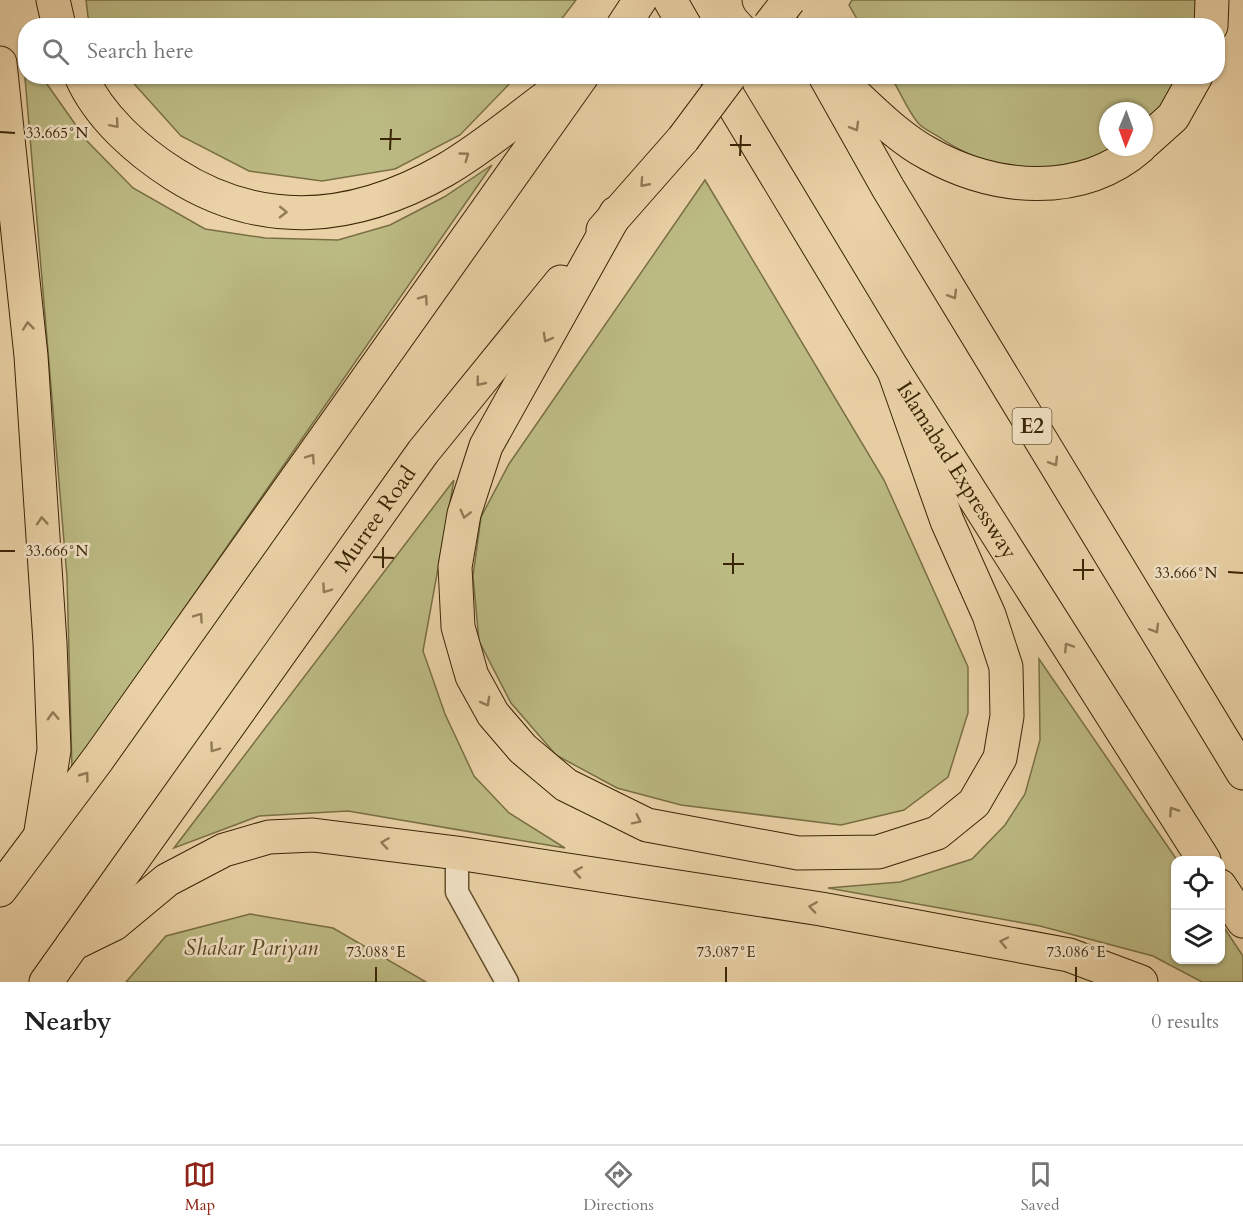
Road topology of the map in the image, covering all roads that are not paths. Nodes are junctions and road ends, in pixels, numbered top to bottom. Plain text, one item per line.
1 (53, 0) edge
2 (640, 0) edge
3 (670, 0) edge
4 (759, 0) edge
5 (789, 0) edge
6 (1212, 0) edge
7 (57, 18) edge
8 (628, 18) edge
9 (680, 18) edge
10 (775, 18) edge
11 (776, 18) edge
12 (1211, 18) edge
13 (0, 63) edge
14 (86, 84) edge
15 (563, 84) edge
16 (576, 84) edge
17 (721, 84) edge
18 (724, 84) edge
19 (830, 84) edge
20 (845, 84) edge
21 (1192, 84) edge
22 (1153, 135) edge
23 (1129, 156) edge
24 (616, 213) junction
25 (894, 372) junction
26 (1243, 773) edge
27 (40, 836) junction
28 (457, 853) junction
29 (1201, 856) edge
30 (0, 890) edge
31 (1225, 892) edge
32 (1243, 921) edge
33 (61, 962) edge
34 (507, 982) edge
35 (1141, 982) edge

1 - 7 highway
2 - 8 highway
3 - 9 highway
4 - 11 highway
5 - 10 highway, bridge
6 - 12 highway
27 -> 13 highway
14 -> 15 highway
27 -> 16 highway
17 - 25 highway, Islamabad Expressway
18 -> 24 highway, Murree Road, bridge
19 -> 26 highway, E2
20 - 23 highway
21 - 22 highway
24 -> 25 highway
24 -> 33 highway, Murree Road
29 -> 25 highway, Islamabad Expressway
27 - 30 highway
28 -> 33 highway
28 - 34 street
35 -> 28 highway
31 - 32 highway

